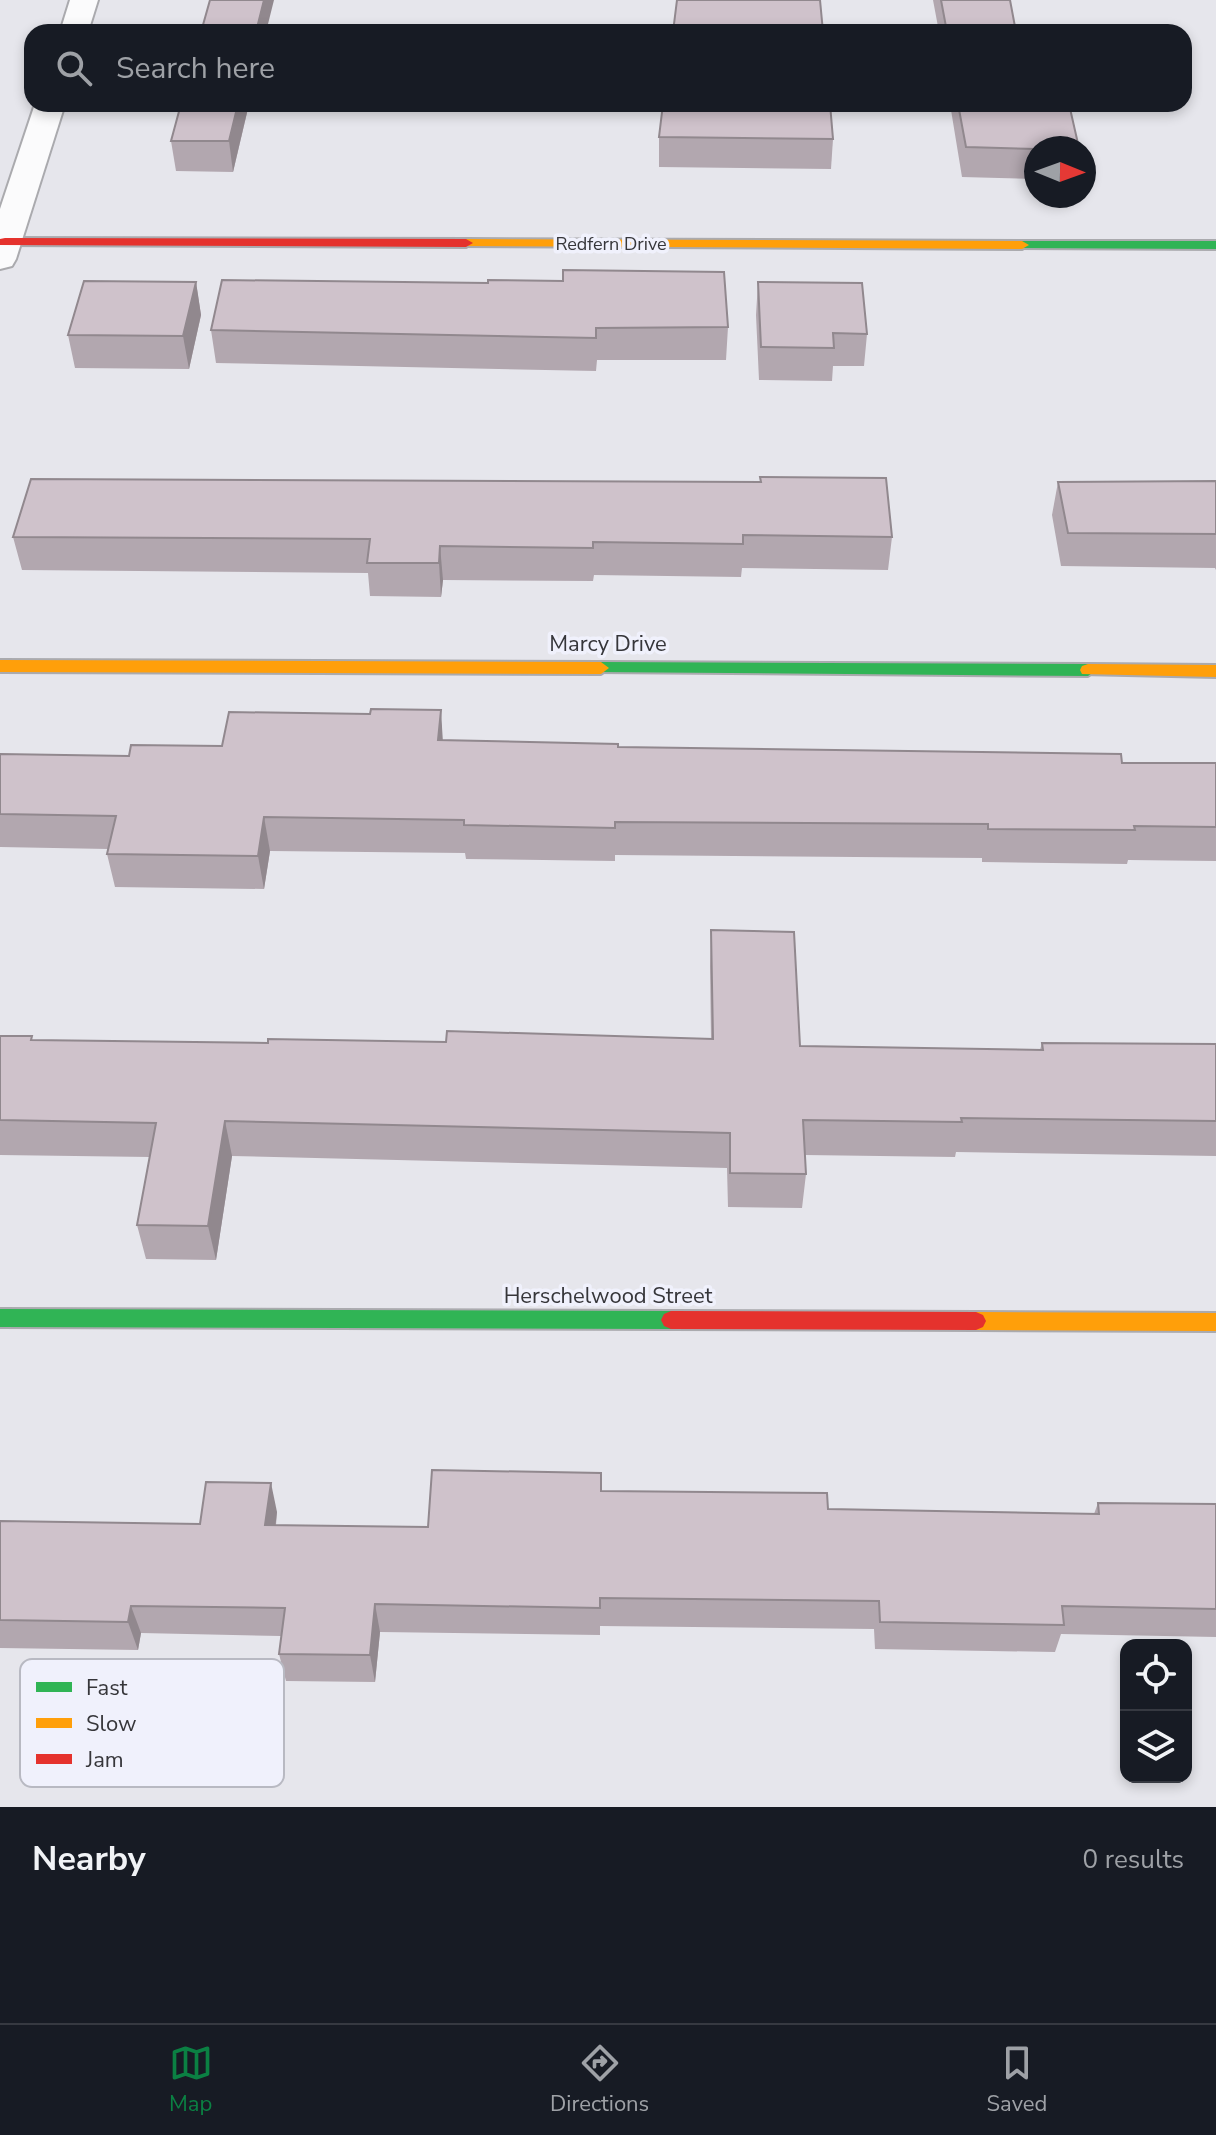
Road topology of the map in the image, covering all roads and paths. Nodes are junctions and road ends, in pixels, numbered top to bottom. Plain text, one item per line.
1 (84, 0) edge
2 (76, 24) edge
3 (47, 112) edge
4 (1216, 245) edge
5 (3, 251) edge
6 (0, 666) edge
7 (1216, 671) edge
8 (0, 1318) edge
9 (1216, 1322) edge

1 - 2 street
3 - 5 street
4 - 5 street, Redfern Drive
6 - 7 street, Marcy Drive
8 - 9 street, Herschelwood Street

